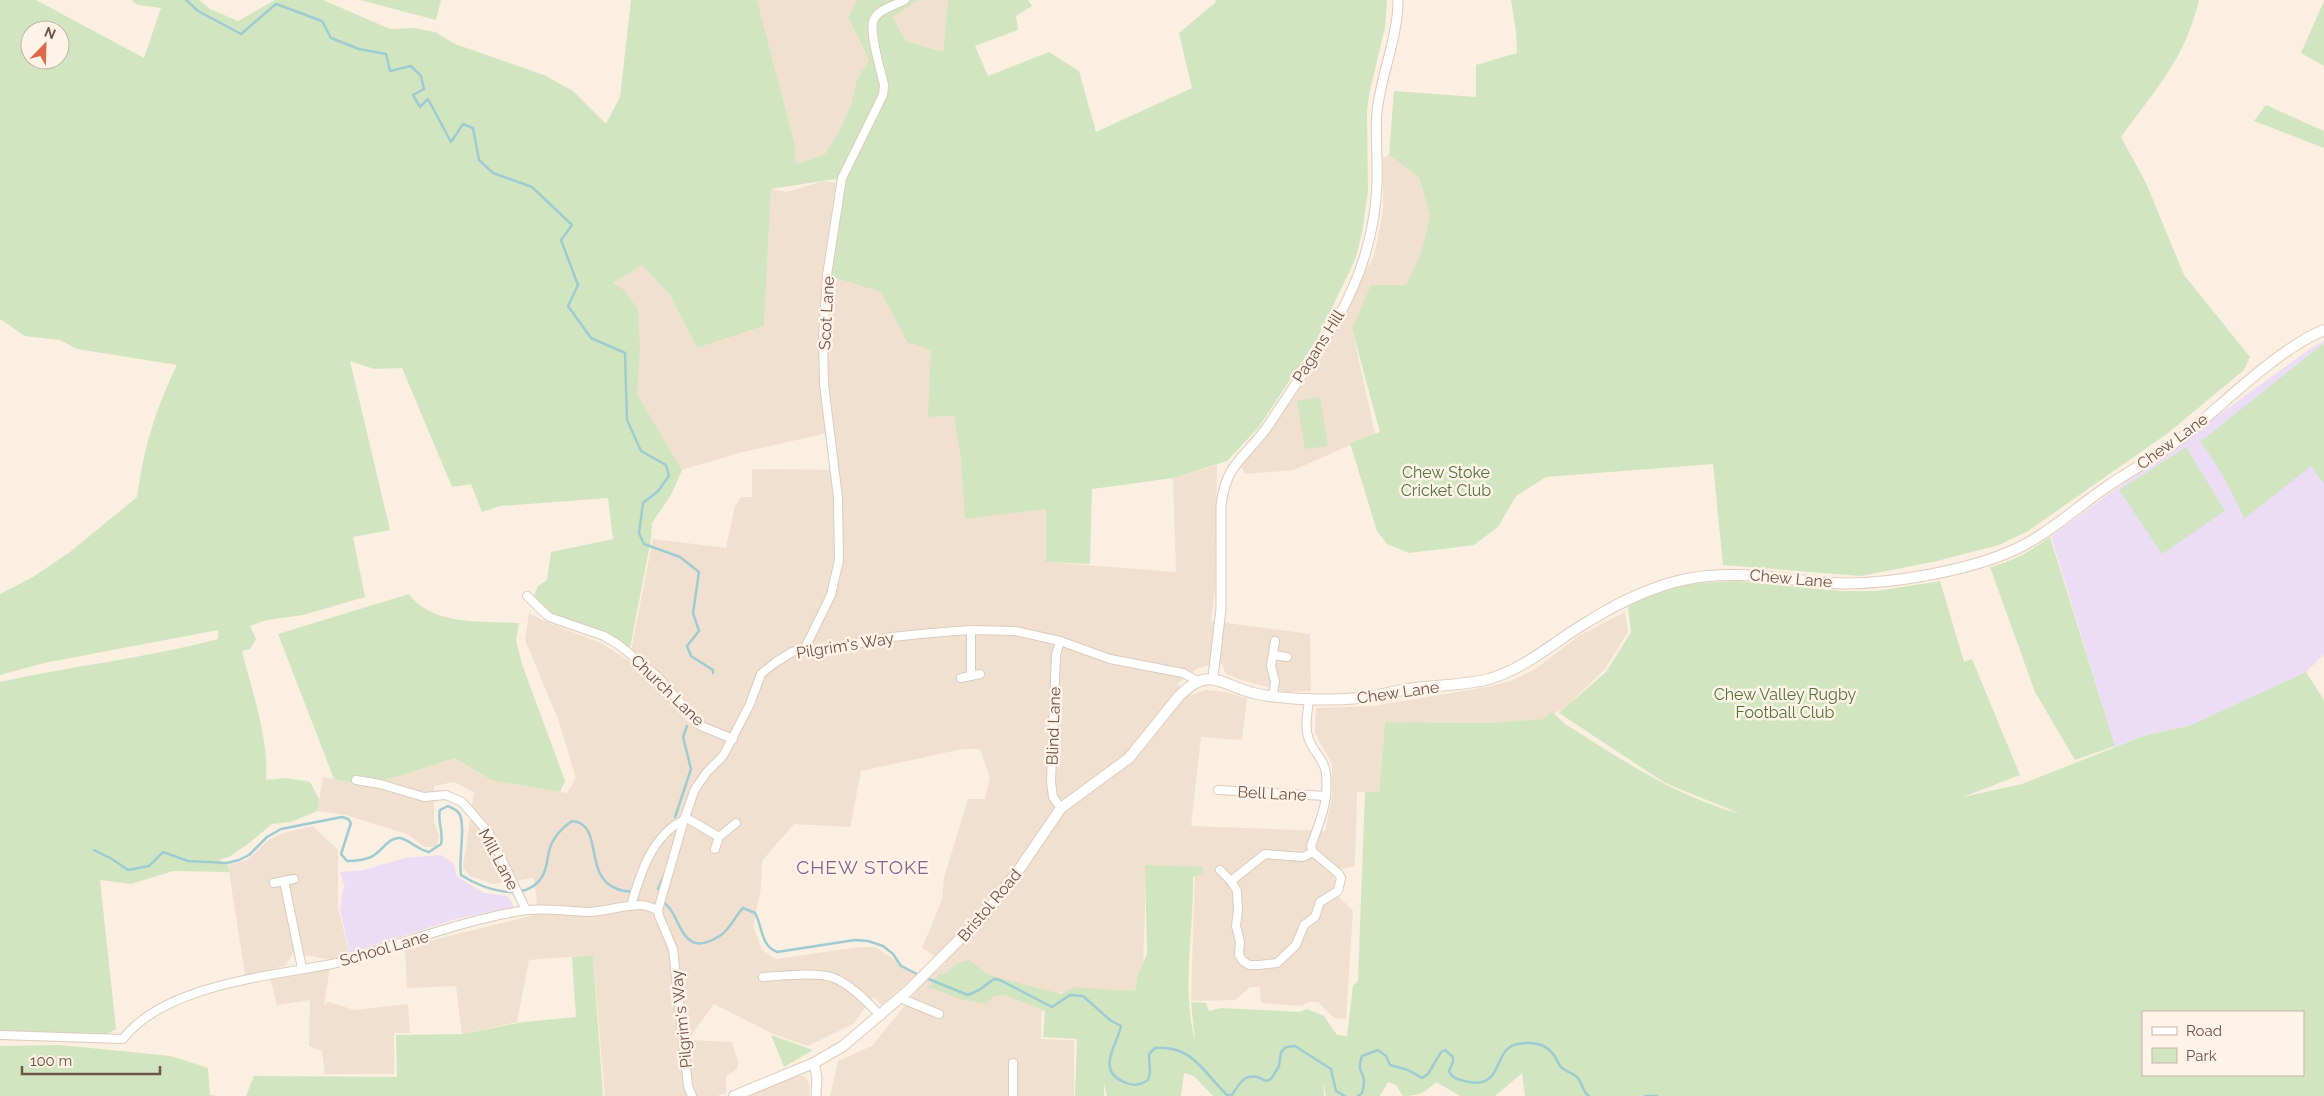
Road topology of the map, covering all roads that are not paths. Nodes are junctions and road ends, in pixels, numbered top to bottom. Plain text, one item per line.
1 (905, 0) edge
2 (1398, 0) edge
3 (2324, 330) edge
4 (527, 596) dead end
5 (972, 630) junction
6 (1060, 641) junction
7 (1275, 641) dead end
8 (805, 648) junction
9 (1273, 655) junction
10 (1287, 657) dead end
11 (980, 674) dead end
12 (970, 676) junction
13 (961, 678) dead end
14 (1213, 678) junction
15 (1198, 682) junction
16 (1273, 696) junction
17 (1309, 698) junction
18 (733, 739) junction
19 (356, 780) dead end
20 (1218, 790) dead end
21 (1326, 796) junction
22 (1060, 808) junction
23 (684, 818) junction
24 (736, 824) dead end
25 (719, 837) junction
26 (715, 849) dead end
27 (1313, 852) junction
28 (1220, 870) dead end
29 (294, 879) dead end
30 (284, 881) junction
31 (1231, 881) junction
32 (274, 883) dead end
33 (631, 906) junction
34 (659, 908) junction
35 (526, 910) junction
36 (302, 968) junction
37 (763, 976) dead end
38 (803, 976) junction
39 (804, 985) dead end
40 (900, 998) junction
41 (939, 1014) dead end
42 (881, 1016) junction
43 (0, 1035) edge
44 (814, 1063) junction
45 (1013, 1063) dead end
46 (692, 1096) edge
47 (734, 1096) edge
48 (816, 1096) edge
49 (1012, 1096) edge

1 - 8 street, Scot Lane
2 - 14 street, Pagans Hill
3 - 17 main road, Chew Lane
4 - 18 street, Church Lane
5 - 6 street, Pilgrim's Way
5 - 8 street, Pilgrim's Way
5 - 12 street
6 - 15 street, Pilgrim's Way
6 - 22 street, Blind Lane
7 - 9 street
8 - 18 street, Pilgrim's Way
9 - 10 street
9 - 16 street
11 - 12 street
12 - 13 street
14 - 15 main road, Bristol Road
14 - 16 main road, Chew Lane
15 - 22 main road, Bristol Road
16 - 17 main road, Chew Lane
17 - 21 street
18 - 23 street, Pilgrim's Way
19 - 35 street, Mill Lane
20 - 21 street, Bell Lane
21 - 27 street
22 - 40 main road, Bristol Road
23 - 25 street
23 - 33 street
23 - 34 street, Pilgrim's Way
24 - 25 street
25 - 26 street
27 - 31 street
27 - 31 street
28 - 31 street
29 - 30 street
30 - 32 street
30 - 36 street
33 - 34 street, School Lane
33 - 35 street, School Lane
34 - 46 street, Pilgrim's Way
35 - 36 street, School Lane
36 - 43 street, School Lane
37 - 38 street
38 - 39 street
38 - 42 street
40 - 41 street
40 - 42 main road, Bristol Road
42 - 44 main road, Bristol Road
44 - 47 main road, Bristol Road
44 - 48 street
45 - 49 street

